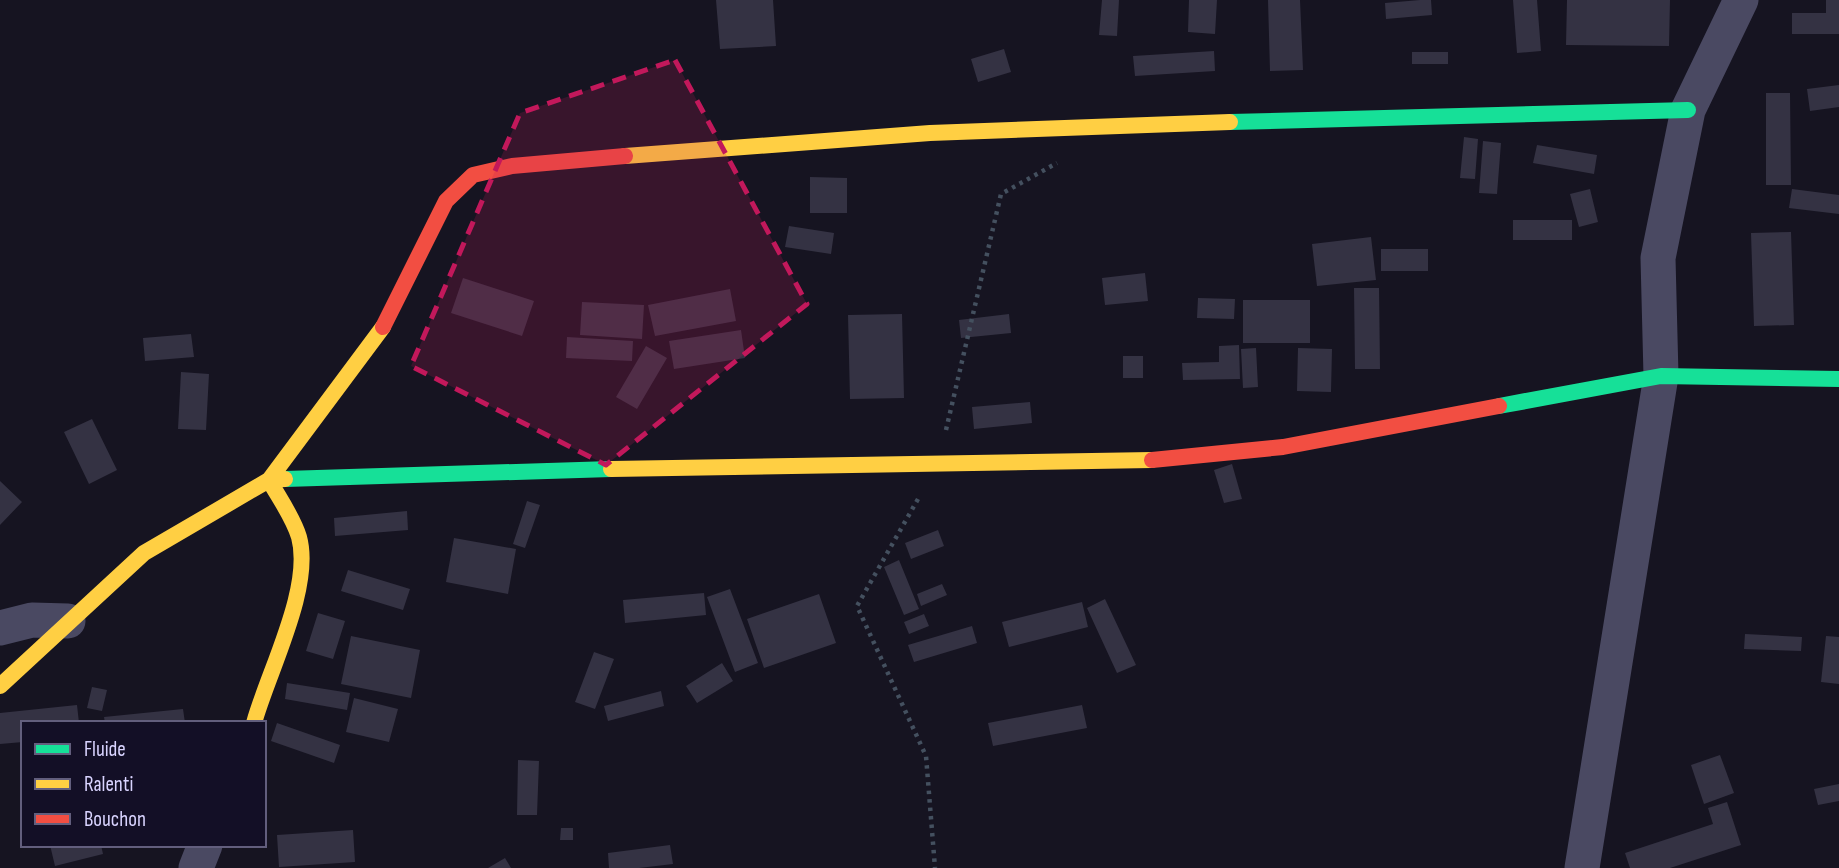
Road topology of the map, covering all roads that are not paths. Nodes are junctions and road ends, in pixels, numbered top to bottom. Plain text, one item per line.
1 (1741, 0) edge
2 (1688, 110) junction
3 (1661, 376) junction
4 (1839, 379) edge
5 (269, 480) junction
6 (68, 621) junction
7 (0, 628) edge
8 (0, 686) edge
9 (254, 721) edge
10 (204, 847) edge
11 (196, 868) edge
12 (1582, 868) edge

1 - 2 street
2 - 3 street
2 - 5 street
3 - 4 street
3 - 5 street
3 - 12 street
5 - 6 street
5 - 9 street
6 - 7 street
6 - 8 street
10 - 11 street

